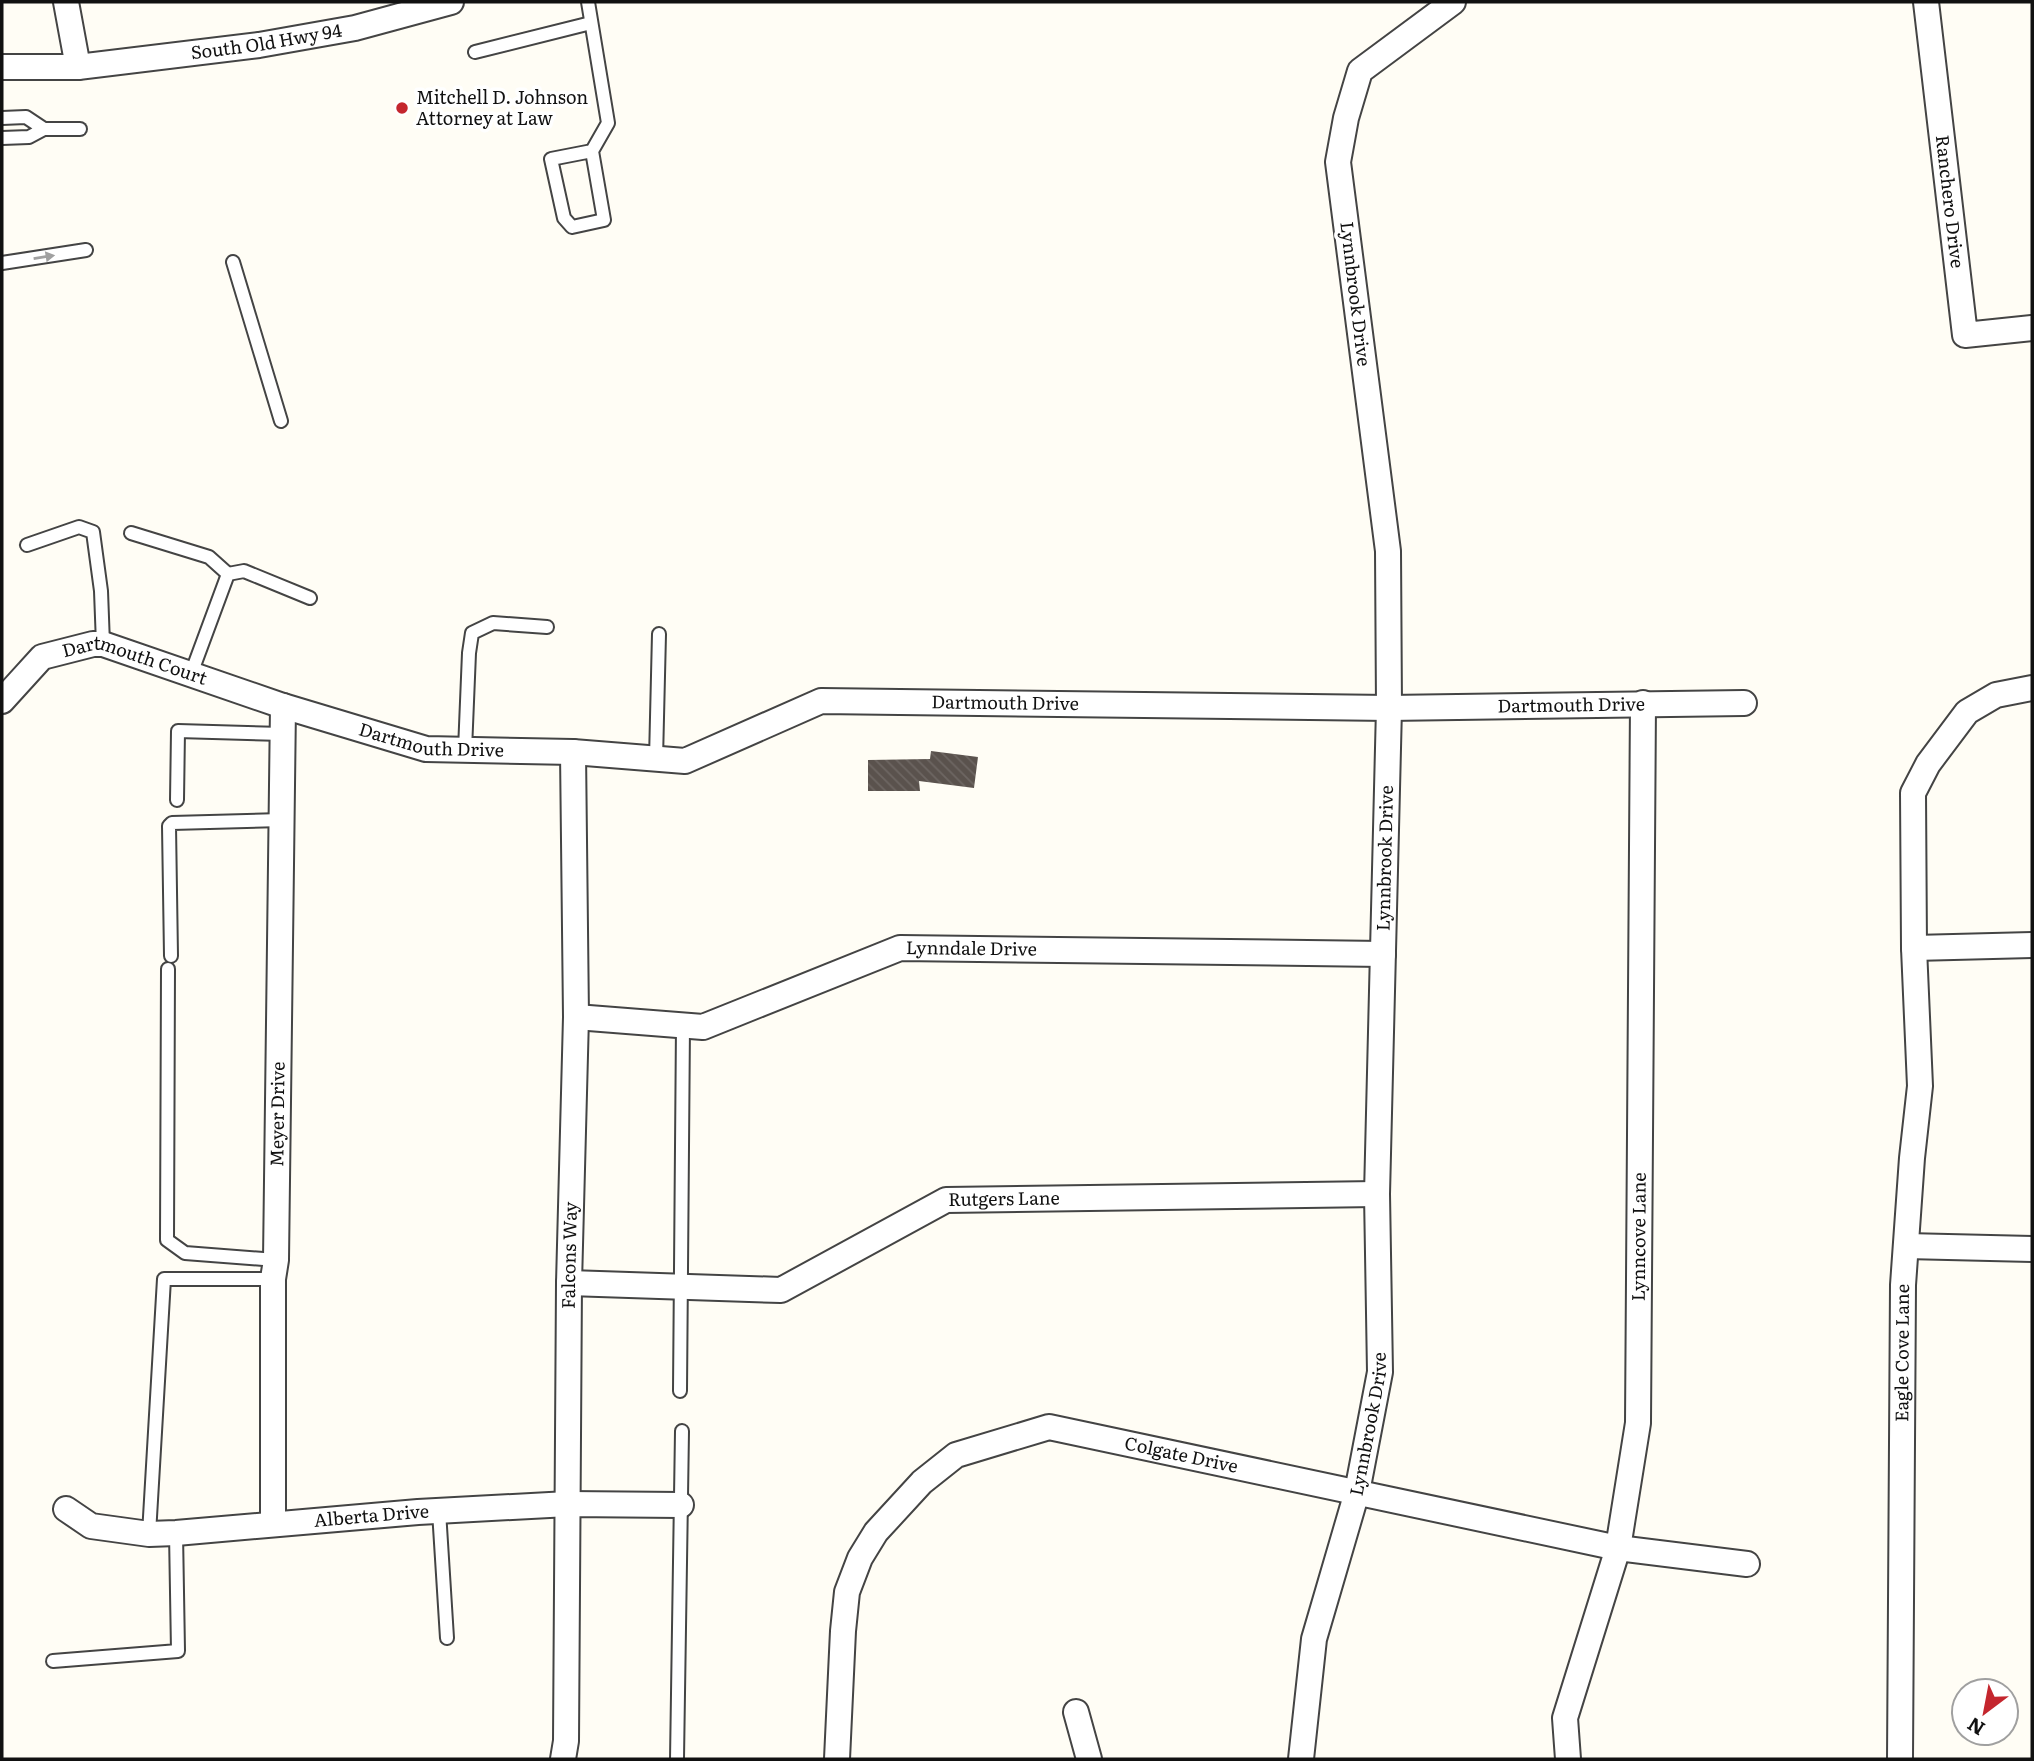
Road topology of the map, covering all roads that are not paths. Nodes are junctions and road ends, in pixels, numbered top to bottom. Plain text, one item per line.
1 (66, 2) edge
2 (451, 2) edge
3 (588, 2) edge
4 (1452, 2) edge
5 (1926, 2) edge
6 (591, 23) junction
7 (474, 52) dead end
8 (2, 66) edge
9 (78, 67) junction
10 (2, 118) edge
11 (80, 128) dead end
12 (44, 129) junction
13 (2, 138) edge
14 (592, 150) junction
15 (86, 250) dead end
16 (233, 262) dead end
17 (2, 263) edge
18 (2032, 328) edge
19 (281, 421) dead end
20 (131, 533) dead end
21 (27, 545) dead end
22 (228, 574) junction
23 (310, 598) dead end
24 (547, 627) dead end
25 (659, 634) dead end
26 (103, 644) junction
27 (191, 674) junction
28 (2032, 688) edge
29 (2, 701) edge
30 (1643, 703) junction
31 (1744, 703) dead end
32 (284, 706) junction
33 (1390, 708) junction
34 (283, 734) junction
35 (465, 750) junction
36 (573, 752) junction
37 (656, 759) junction
38 (177, 800) dead end
39 (282, 820) junction
40 (2032, 945) edge
41 (1914, 948) junction
42 (1383, 954) junction
43 (576, 1017) junction
44 (683, 1025) junction
45 (1377, 1194) junction
46 (1906, 1246) junction
47 (2032, 1249) edge
48 (274, 1269) junction
49 (569, 1283) junction
50 (680, 1286) junction
51 (680, 1391) dead end
52 (682, 1431) dead end
53 (1357, 1492) junction
54 (568, 1504) junction
55 (681, 1505) junction
56 (66, 1509) dead end
57 (439, 1511) junction
58 (273, 1524) junction
59 (176, 1533) junction
60 (149, 1534) junction
61 (1618, 1548) junction
62 (1746, 1564) dead end
63 (447, 1638) dead end
64 (53, 1661) dead end
65 (1076, 1712) dead end
66 (563, 1759) edge
67 (677, 1759) edge
68 (837, 1759) edge
69 (1089, 1759) edge
70 (1301, 1759) edge
71 (1568, 1759) edge
72 (1900, 1759) edge

1 - 9 street
2 - 9 street, South Old Hwy 94
3 - 6 lane
4 - 33 street, Lynnbrook Drive
5 - 18 street, Ranchero Drive
6 - 7 lane
6 - 14 lane
8 - 9 street, South Old Hwy 94
10 - 12 lane
11 - 12 lane
12 - 13 lane
14 - 14 lane
17 -> 15 lane
16 - 19 lane
20 - 22 lane
21 - 26 lane
22 - 23 lane
22 - 27 lane
24 - 35 lane
25 - 37 lane
26 - 27 street, Dartmouth Court
26 - 29 street, Dartmouth Court
27 - 32 street, Dartmouth Court
28 - 41 street, Eagle Cove Lane
30 - 31 street, Dartmouth Drive
30 - 33 street, Dartmouth Drive
30 - 61 street, Lynncove Lane
32 - 34 street, Meyer Drive
32 - 35 street, Dartmouth Drive
33 - 37 street, Dartmouth Drive
33 - 42 street, Lynnbrook Drive
34 - 38 lane
34 - 39 street, Meyer Drive
35 - 36 street, Dartmouth Drive
36 - 37 street, Dartmouth Drive
36 - 43 street, Falcons Way
39 - 48 street, Meyer Drive
39 - 48 lane
40 - 41 street
41 - 46 street, Eagle Cove Lane
42 - 44 street, Lynndale Drive
42 - 45 street, Lynnbrook Drive
43 - 44 street, Lynndale Drive
43 - 49 street, Falcons Way
44 - 50 lane
45 - 50 street, Rutgers Lane
45 - 53 street, Lynnbrook Drive
46 - 47 street
46 - 72 street, Eagle Cove Lane
48 - 58 street, Meyer Drive
48 - 60 lane
49 - 50 street, Rutgers Lane
49 - 54 street, Falcons Way
50 - 51 lane
52 - 55 lane
53 - 61 street, Colgate Drive
53 - 68 street, Colgate Drive
53 - 70 street, Lynnbrook Drive
54 - 55 street, Alberta Drive
54 - 57 street, Alberta Drive
54 - 66 street, Falcons Way
55 - 67 lane
56 - 60 street, Alberta Drive
57 - 58 street, Alberta Drive
57 - 63 lane
58 - 59 street, Alberta Drive
59 - 60 street, Alberta Drive
59 - 64 lane
61 - 62 street, Colgate Drive
61 - 71 street, Lynncove Lane
65 - 69 street

